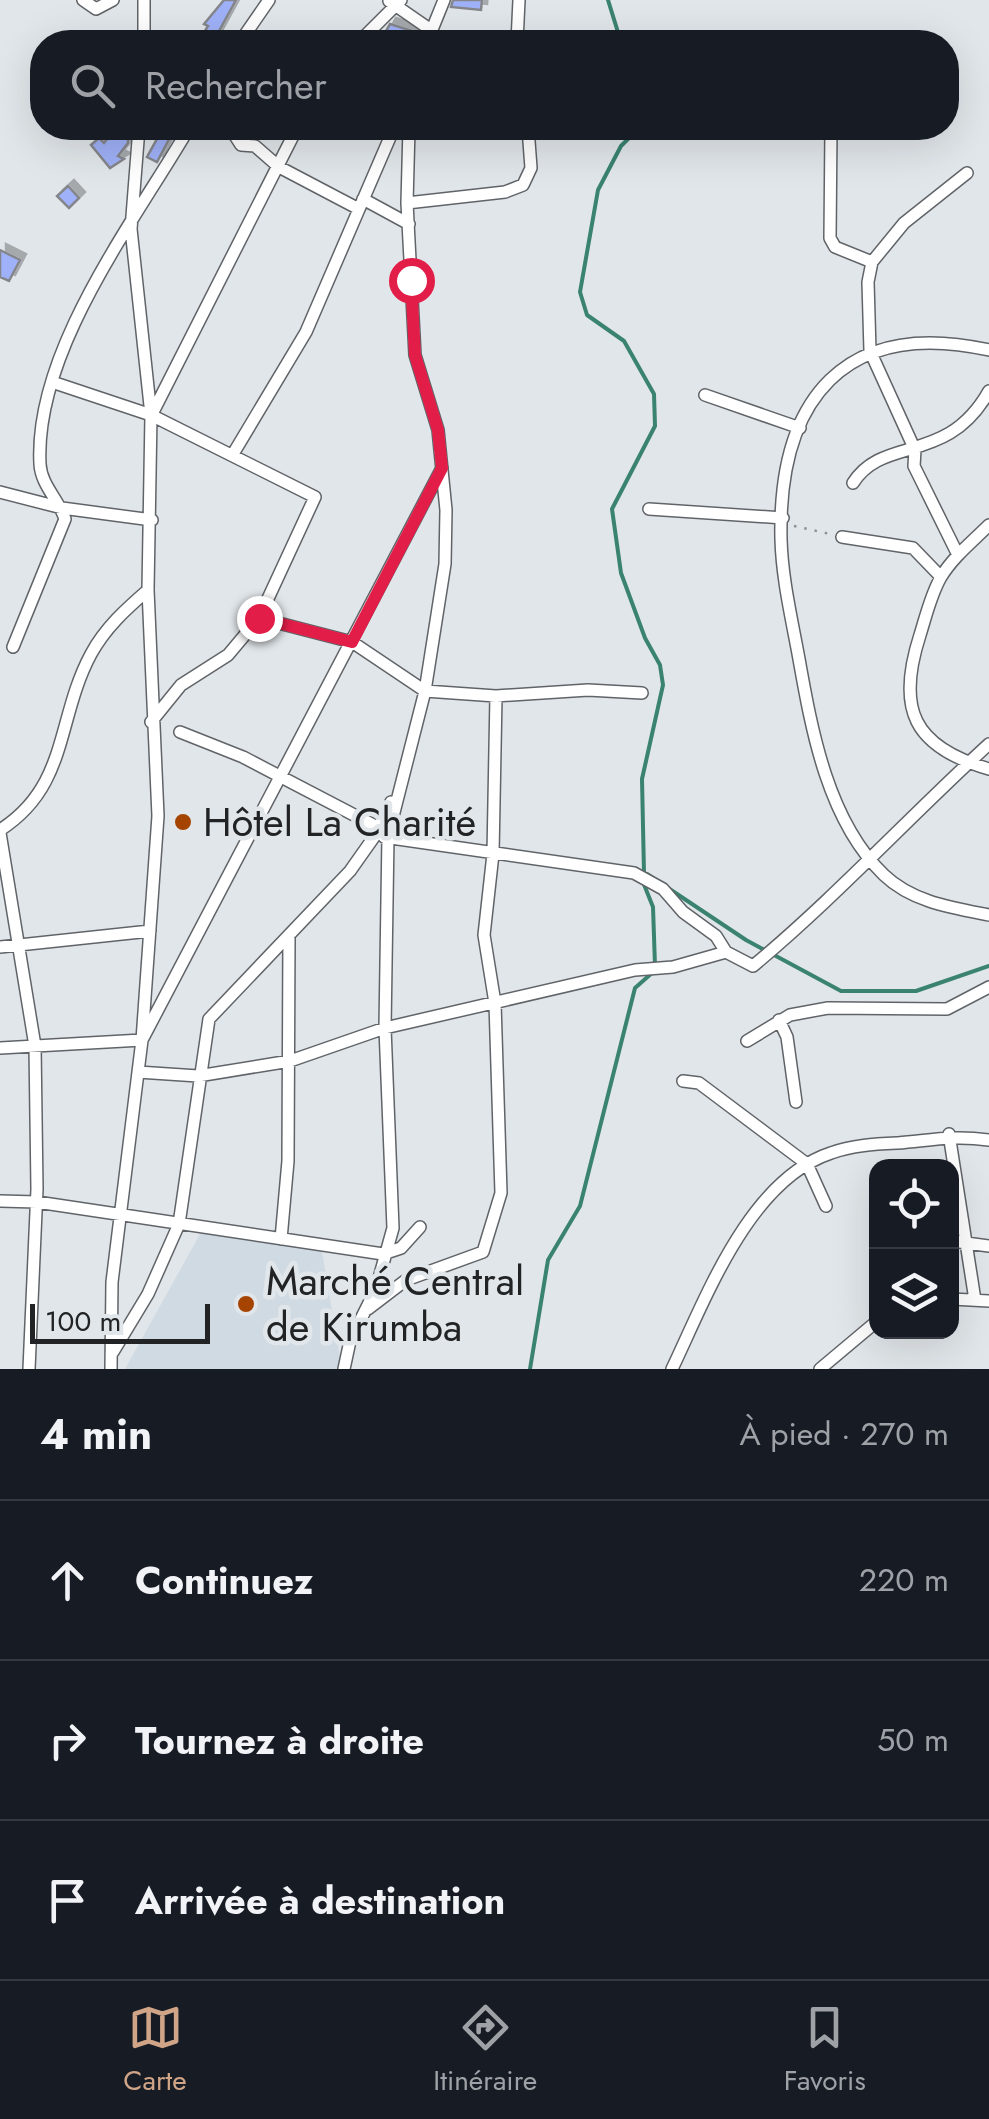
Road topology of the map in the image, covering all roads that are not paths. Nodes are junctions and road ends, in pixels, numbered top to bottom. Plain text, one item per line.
1 (83, 0) edge
2 (113, 0) edge
3 (144, 0) edge
4 (269, 0) edge
5 (444, 0) edge
6 (518, 0) edge
7 (394, 2) edge
8 (144, 30) edge
9 (248, 30) edge
10 (370, 30) edge
11 (423, 30) edge
12 (432, 30) edge
13 (518, 30) edge
14 (138, 140) edge
15 (182, 140) edge
16 (238, 140) edge
17 (291, 140) edge
18 (389, 140) edge
19 (409, 140) edge
20 (529, 140) edge
21 (831, 140) edge
22 (279, 167) junction
23 (967, 173) dead end
24 (360, 203) junction
25 (407, 204) junction
26 (409, 224) junction
27 (130, 228) junction
28 (872, 262) junction
29 (870, 350) junction
30 (989, 350) edge
31 (52, 382) junction
32 (989, 391) edge
33 (705, 396) dead end
34 (151, 415) junction
35 (800, 428) junction
36 (916, 450) junction
37 (234, 454) junction
38 (442, 468) junction
39 (854, 483) dead end
40 (0, 492) edge
41 (62, 508) junction
42 (649, 509) dead end
43 (152, 520) junction
44 (782, 521) junction
45 (989, 525) edge
46 (842, 537) road end
47 (958, 555) junction
48 (941, 577) junction
49 (148, 590) junction
50 (259, 618) junction
51 (352, 642) junction
52 (12, 647) dead end
53 (425, 690) junction
54 (642, 693) dead end
55 (496, 696) junction
56 (151, 722) junction
57 (180, 732) dead end
58 (989, 744) edge
59 (966, 765) junction
60 (989, 769) edge
61 (281, 777) junction
62 (0, 832) edge
63 (380, 834) junction
64 (493, 854) junction
65 (870, 859) junction
66 (989, 914) edge
67 (150, 931) junction
68 (289, 936) junction
69 (0, 947) edge
70 (20, 947) junction
71 (726, 952) junction
72 (989, 987) edge
73 (494, 1003) junction
74 (779, 1020) junction
75 (385, 1028) junction
76 (142, 1040) junction
77 (747, 1041) dead end
78 (35, 1046) junction
79 (0, 1048) edge
80 (290, 1061) junction
81 (138, 1072) junction
82 (198, 1076) junction
83 (683, 1081) dead end
84 (796, 1102) dead end
85 (949, 1134) junction
86 (989, 1140) edge
87 (807, 1164) junction
88 (0, 1201) edge
89 (36, 1202) junction
90 (826, 1206) dead end
91 (121, 1214) junction
92 (179, 1224) junction
93 (420, 1228) dead end
94 (281, 1239) junction
95 (959, 1241) edge
96 (968, 1242) junction
97 (989, 1246) edge
98 (383, 1254) junction
99 (959, 1299) edge
100 (975, 1300) junction
101 (989, 1301) edge
102 (364, 1312) junction
103 (869, 1328) edge
104 (111, 1355) junction
105 (29, 1369) edge
106 (111, 1369) edge
107 (344, 1369) edge
108 (672, 1369) edge
109 (820, 1369) edge

1 - 2 street
3 - 8 street
4 - 9 street
5 - 12 street
6 - 13 street
7 - 10 street
7 - 11 street
14 - 27 street
15 - 27 street
16 - 22 street
17 - 22 street
18 - 24 street
19 - 25 street
20 - 25 street
21 - 28 street
22 - 24 street
22 - 34 street
23 - 28 street
24 - 26 street
24 - 37 street
25 - 26 street
26 - 38 street
27 - 31 street
27 - 34 street
28 - 29 street
29 - 30 street
29 - 35 street
29 - 36 street
31 - 34 street
31 - 41 street
32 - 36 street
33 - 35 street
34 - 37 street
34 - 43 street
35 - 44 street
36 - 39 street
36 - 47 street
37 - 50 street
38 - 51 street
38 - 53 street
40 - 41 street
41 - 43 street
41 - 52 street
42 - 44 street
43 - 49 street
44 - 65 street
45 - 47 street
46 - 48 street
47 - 48 street
48 - 59 street
49 - 56 street
49 - 62 street
50 - 51 street
50 - 56 street
51 - 53 street
51 - 61 street
53 - 55 street
53 - 63 street
54 - 55 street
55 - 64 street
56 - 67 street
57 - 61 street
58 - 59 street
59 - 60 street
59 - 65 street
61 - 63 street
61 - 76 street
62 - 70 street
63 - 64 street
63 - 68 street
63 - 75 street
64 - 71 street
64 - 73 street
65 - 66 street
65 - 71 street
67 - 70 street
67 - 76 street
68 - 80 street
68 - 82 street
69 - 70 street
70 - 78 street
71 - 73 street
72 - 74 street
73 - 75 street
73 - 102 street
74 - 77 street
74 - 84 street
75 - 80 street
75 - 98 street
76 - 78 street
76 - 81 street
78 - 79 street
78 - 89 street
80 - 82 street
80 - 94 street
81 - 82 street
81 - 91 street
82 - 92 street
83 - 87 street
85 - 86 street
85 - 87 street
85 - 96 street
87 - 90 street
87 - 108 street
88 - 89 street
89 - 91 street
89 - 105 street
91 - 92 street
91 - 104 street
92 - 94 street
92 - 104 street
93 - 98 street
94 - 98 street
95 - 96 street
96 - 97 street
96 - 100 street
98 - 102 street
99 - 100 street
100 - 101 street
102 - 107 street
103 - 109 street
104 - 106 street

